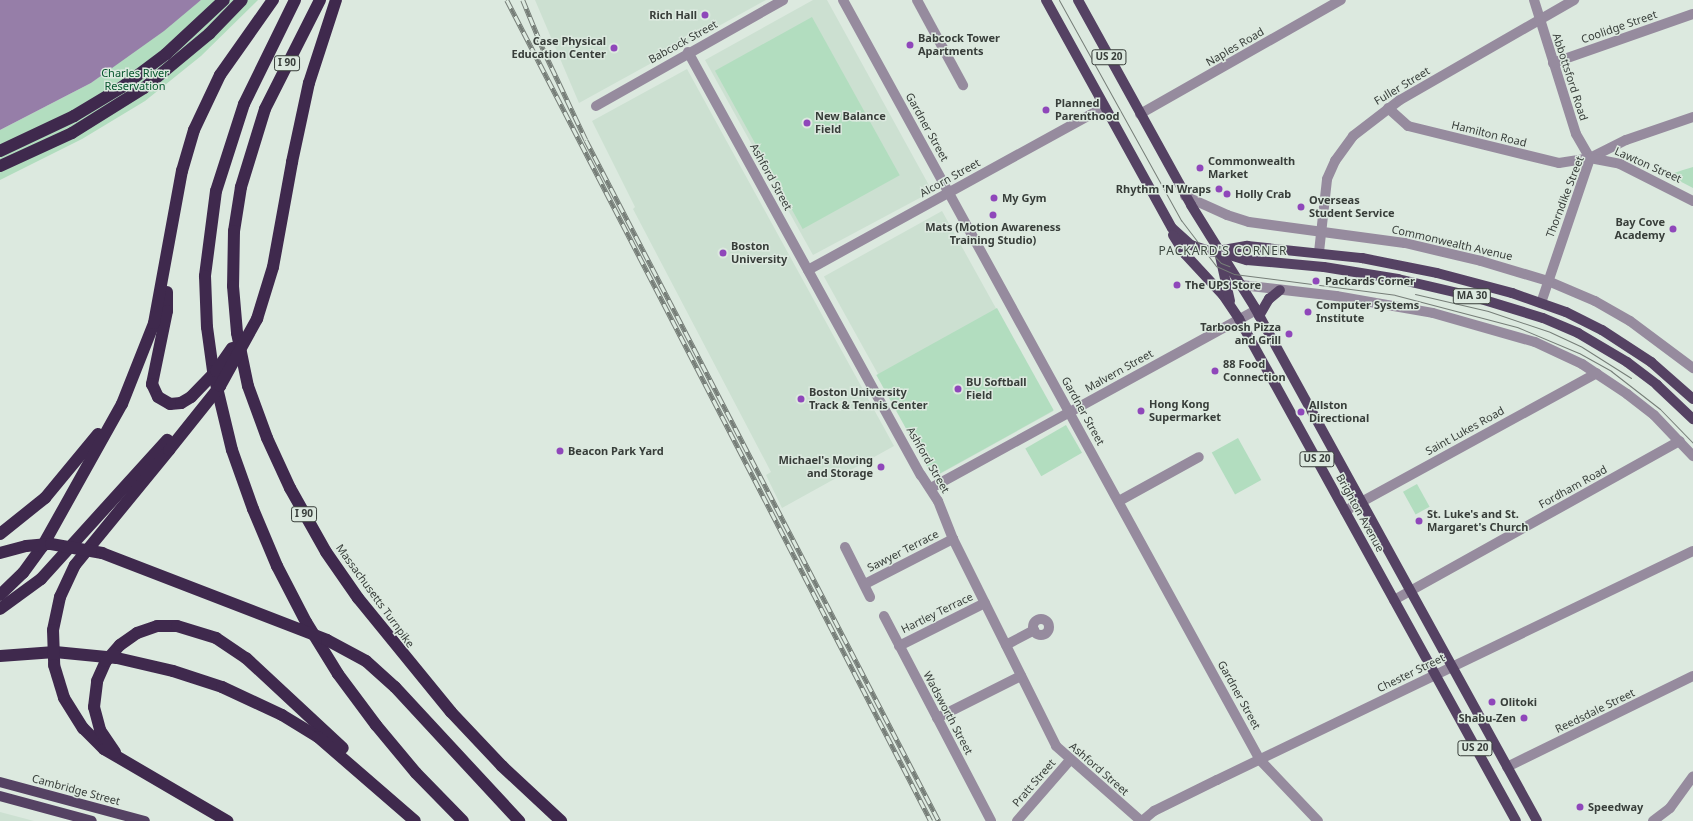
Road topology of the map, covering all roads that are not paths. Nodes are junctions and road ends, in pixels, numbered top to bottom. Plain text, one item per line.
1 (224, 0) edge
2 (242, 0) edge
3 (273, 0) edge
4 (295, 0) edge
5 (320, 0) edge
6 (336, 0) edge
7 (783, 0) edge
8 (843, 0) edge
9 (917, 0) edge
10 (1046, 0) edge
11 (1078, 0) edge
12 (1341, 0) edge
13 (1534, 0) edge
14 (1574, 0) edge
15 (1693, 14) edge
16 (1540, 21) junction
17 (688, 52) junction
18 (1553, 63) junction
19 (963, 85) dead end
20 (596, 106) dead end
21 (1104, 107) junction
22 (1388, 108) junction
23 (1140, 114) junction
24 (1693, 117) edge
25 (0, 151) edge
26 (1590, 158) junction
27 (292, 162) junction
28 (0, 166) edge
29 (949, 192) junction
30 (1185, 196) junction
31 (1693, 201) edge
32 (1159, 204) junction
33 (1322, 230) junction
34 (1220, 252) junction
35 (1320, 252) junction
36 (168, 255) junction
37 (808, 270) junction
38 (1548, 281) junction
39 (1241, 285) junction
40 (1280, 290) junction
41 (1541, 303) junction
42 (1232, 306) junction
43 (1258, 313) junction
44 (1239, 319) junction
45 (1693, 368) edge
46 (1597, 373) junction
47 (129, 386) junction
48 (1692, 396) edge
49 (1070, 412) junction
50 (1693, 419) edge
51 (1680, 441) junction
52 (168, 445) junction
53 (1693, 456) edge
54 (1199, 457) dead end
55 (931, 488) junction
56 (1119, 501) junction
57 (1362, 502) junction
58 (1345, 511) junction
59 (0, 534) edge
60 (953, 539) junction
61 (845, 548) dead end
62 (1693, 551) edge
63 (0, 553) edge
64 (865, 584) junction
65 (1410, 591) junction
66 (0, 595) edge
67 (870, 597) dead end
68 (1394, 600) junction
69 (985, 603) junction
70 (0, 609) edge
71 (884, 616) dead end
72 (1034, 630) dead end
73 (1006, 645) junction
74 (899, 646) junction
75 (0, 656) edge
76 (1452, 667) junction
77 (1435, 675) junction
78 (1021, 676) junction
79 (1693, 676) edge
80 (937, 718) junction
81 (1070, 760) junction
82 (1260, 760) junction
83 (123, 762) junction
84 (1507, 767) junction
85 (1693, 776) edge
86 (0, 782) edge
87 (0, 796) edge
88 (392, 800) junction
89 (92, 821) edge
90 (145, 821) edge
91 (226, 821) edge
92 (415, 821) edge
93 (463, 821) edge
94 (519, 821) edge
95 (561, 821) edge
96 (991, 821) edge
97 (1016, 821) edge
98 (1142, 821) edge
99 (1318, 821) edge
100 (1516, 821) edge
101 (1537, 821) edge
102 (1653, 821) edge

1 - 25 highway
2 - 28 highway
3 - 36 highway
4 - 93 highway, I 90
5 - 95 highway, Massachusetts Turnpike / I 90
6 - 27 highway
7 - 17 street, Babcock Street
8 - 29 street, Gardner Street
9 - 19 street
10 - 21 main road, US 20
11 - 23 main road, US 20
12 - 23 street, Naples Road
13 - 16 street, Abbottsford Road
14 - 16 street, Fuller Street
15 - 18 street, Coolidge Street
16 - 18 street, Abbottsford Road
16 - 22 street, Fuller Street
17 - 20 street, Babcock Street
17 - 37 street, Ashford Street
18 - 26 street, Abbottsford Road
21 - 29 street, Alcorn Street
21 - 32 main road, US 20
22 - 26 street, Hamilton Road
22 - 33 street, Fuller Street
23 - 30 main road, US 20
24 - 26 street, Thorndike Street
26 - 31 street, Lawton Street
26 - 38 street, Thorndike Street
27 - 36 highway, bridge
27 - 52 highway, bridge
29 - 37 street, Alcorn Street
29 - 49 street, Gardner Street
30 - 33 street, Commonwealth Avenue
30 - 34 main road, US 20
32 - 34 main road, MA 30
32 - 42 main road, Brighton Avenue / US 20
33 - 35 street, Fuller Street
33 - 38 street, Commonwealth Avenue
34 - 35 main road, MA 30
34 - 39 main road, Brighton Avenue / US 20
34 - 42 main road
34 - 50 main road, MA 30
35 - 41 main road, MA 30
36 - 47 highway
37 - 55 street, Ashford Street
38 - 41 street, Thorndike Street
38 - 45 street, Commonwealth Avenue
39 - 40 street
39 - 43 main road, Brighton Avenue / US 20
40 - 43 main road
40 - 46 street
41 - 48 main road, MA 30
42 - 44 main road, Brighton Avenue / US 20
43 - 44 street, Malvern Street
43 - 57 main road, Brighton Avenue / US 20
44 - 49 street, Malvern Street
44 - 58 main road, Brighton Avenue / US 20
46 - 51 street
46 - 57 street, Saint Lukes Road
47 - 59 highway
47 - 66 highway
49 - 55 street, Malvern Street
49 - 56 street, Gardner Street
51 - 53 street
51 - 65 street, Fordham Road
52 - 70 highway
52 - 83 highway, bridge
54 - 56 street
55 - 60 street, Ashford Street
56 - 82 street, Gardner Street
57 - 58 street, Saint Lukes Road
57 - 65 main road, Brighton Avenue / US 20
58 - 68 main road, Brighton Avenue / US 20
60 - 64 street, Sawyer Terrace
60 - 69 street, Ashford Street
61 - 64 street, Sawyer Terrace
62 - 76 street, Chester Street
63 - 94 highway, bridge
64 - 67 street, Sawyer Terrace
65 - 68 street, Fordham Road
65 - 76 main road, Brighton Avenue / US 20
68 - 77 main road, Brighton Avenue / US 20
69 - 73 street, Ashford Street
69 - 74 street, Hartley Terrace
71 - 74 street, Wadsworth Street
72 - 73 street
73 - 78 street, Ashford Street
74 - 80 street, Wadsworth Street
75 - 88 highway
76 - 77 street, Chester Street
76 - 84 main road, Brighton Avenue / US 20
77 - 82 street, Chester Street
77 - 100 main road, Brighton Avenue / US 20
78 - 80 street
78 - 81 street, Ashford Street
79 - 84 street, Reedsdale Street
80 - 96 street, Wadsworth Street
81 - 97 street, Pratt Street
81 - 98 street, Ashford Street
82 - 98 street, Chester Street
82 - 99 street, Gardner Street
83 - 88 highway, bridge
83 - 91 highway
84 - 101 main road, Brighton Avenue / US 20
85 - 102 street
86 - 90 main road, Cambridge Street
87 - 89 main road
88 - 92 highway

